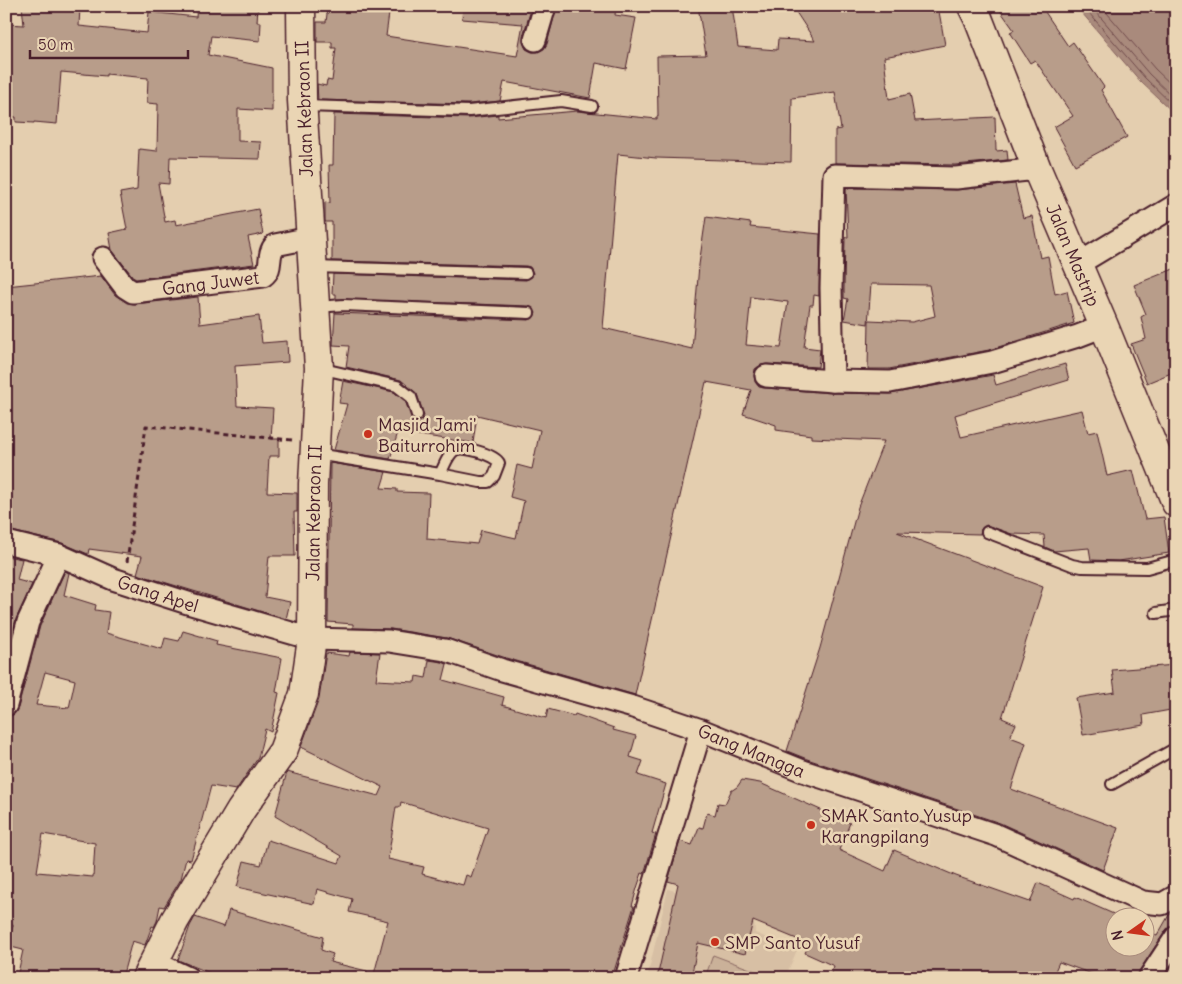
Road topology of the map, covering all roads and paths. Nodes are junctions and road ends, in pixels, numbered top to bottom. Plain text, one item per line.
1 (301, 6) edge
2 (545, 6) edge
3 (972, 6) edge
4 (535, 40) dead end
5 (302, 106) junction
6 (592, 106) dead end
7 (1037, 169) junction
8 (1176, 205) edge
9 (310, 238) junction
10 (104, 258) dead end
11 (1078, 264) junction
12 (312, 267) junction
13 (526, 273) dead end
14 (315, 307) junction
15 (529, 313) dead end
16 (1104, 326) junction
17 (319, 368) junction
18 (766, 376) dead end
19 (833, 381) junction
20 (417, 415) dead end
21 (315, 448) junction
22 (440, 474) junction
23 (1176, 503) edge
24 (986, 532) dead end
25 (6, 542) edge
26 (58, 555) junction
27 (1176, 560) edge
28 (124, 583) junction
29 (1176, 610) edge
30 (1156, 613) dead end
31 (312, 639) junction
32 (6, 706) edge
33 (701, 730) junction
34 (1176, 748) edge
35 (1112, 784) dead end
36 (1176, 896) edge
37 (1176, 937) edge
38 (150, 970) edge
39 (188, 978) edge
40 (626, 978) edge
41 (1149, 978) edge

1 - 5 street, Jalan Kebraon II
2 - 4 street
3 - 7 street, Jalan Mastrip
5 - 6 lane
5 - 9 street, Jalan Kebraon II
7 - 11 street, Jalan Mastrip
7 - 19 street
8 - 11 street
9 - 10 street, Gang Juwet
9 - 12 street, Jalan Kebraon II
11 - 16 street, Jalan Mastrip
12 - 13 lane
12 - 14 street, Jalan Kebraon II
14 - 15 lane
14 - 17 street, Jalan Kebraon II
16 - 19 street
16 - 23 street, Jalan Mastrip
17 - 20 lane
17 - 21 street, Jalan Kebraon II
18 - 19 street
21 - 22 lane
21 - 28 path
21 - 31 street, Jalan Kebraon II
22 - 22 lane
24 - 27 lane
25 - 26 street, Gang Apel
26 - 28 street, Gang Apel
26 - 32 street
28 - 31 street, Gang Apel
29 - 30 lane
31 - 33 street, Gang Mangga
31 - 38 street, Jalan Kebraon II
33 - 36 street, Gang Mangga
33 - 40 street
34 - 35 lane
37 - 41 street
38 - 39 street

